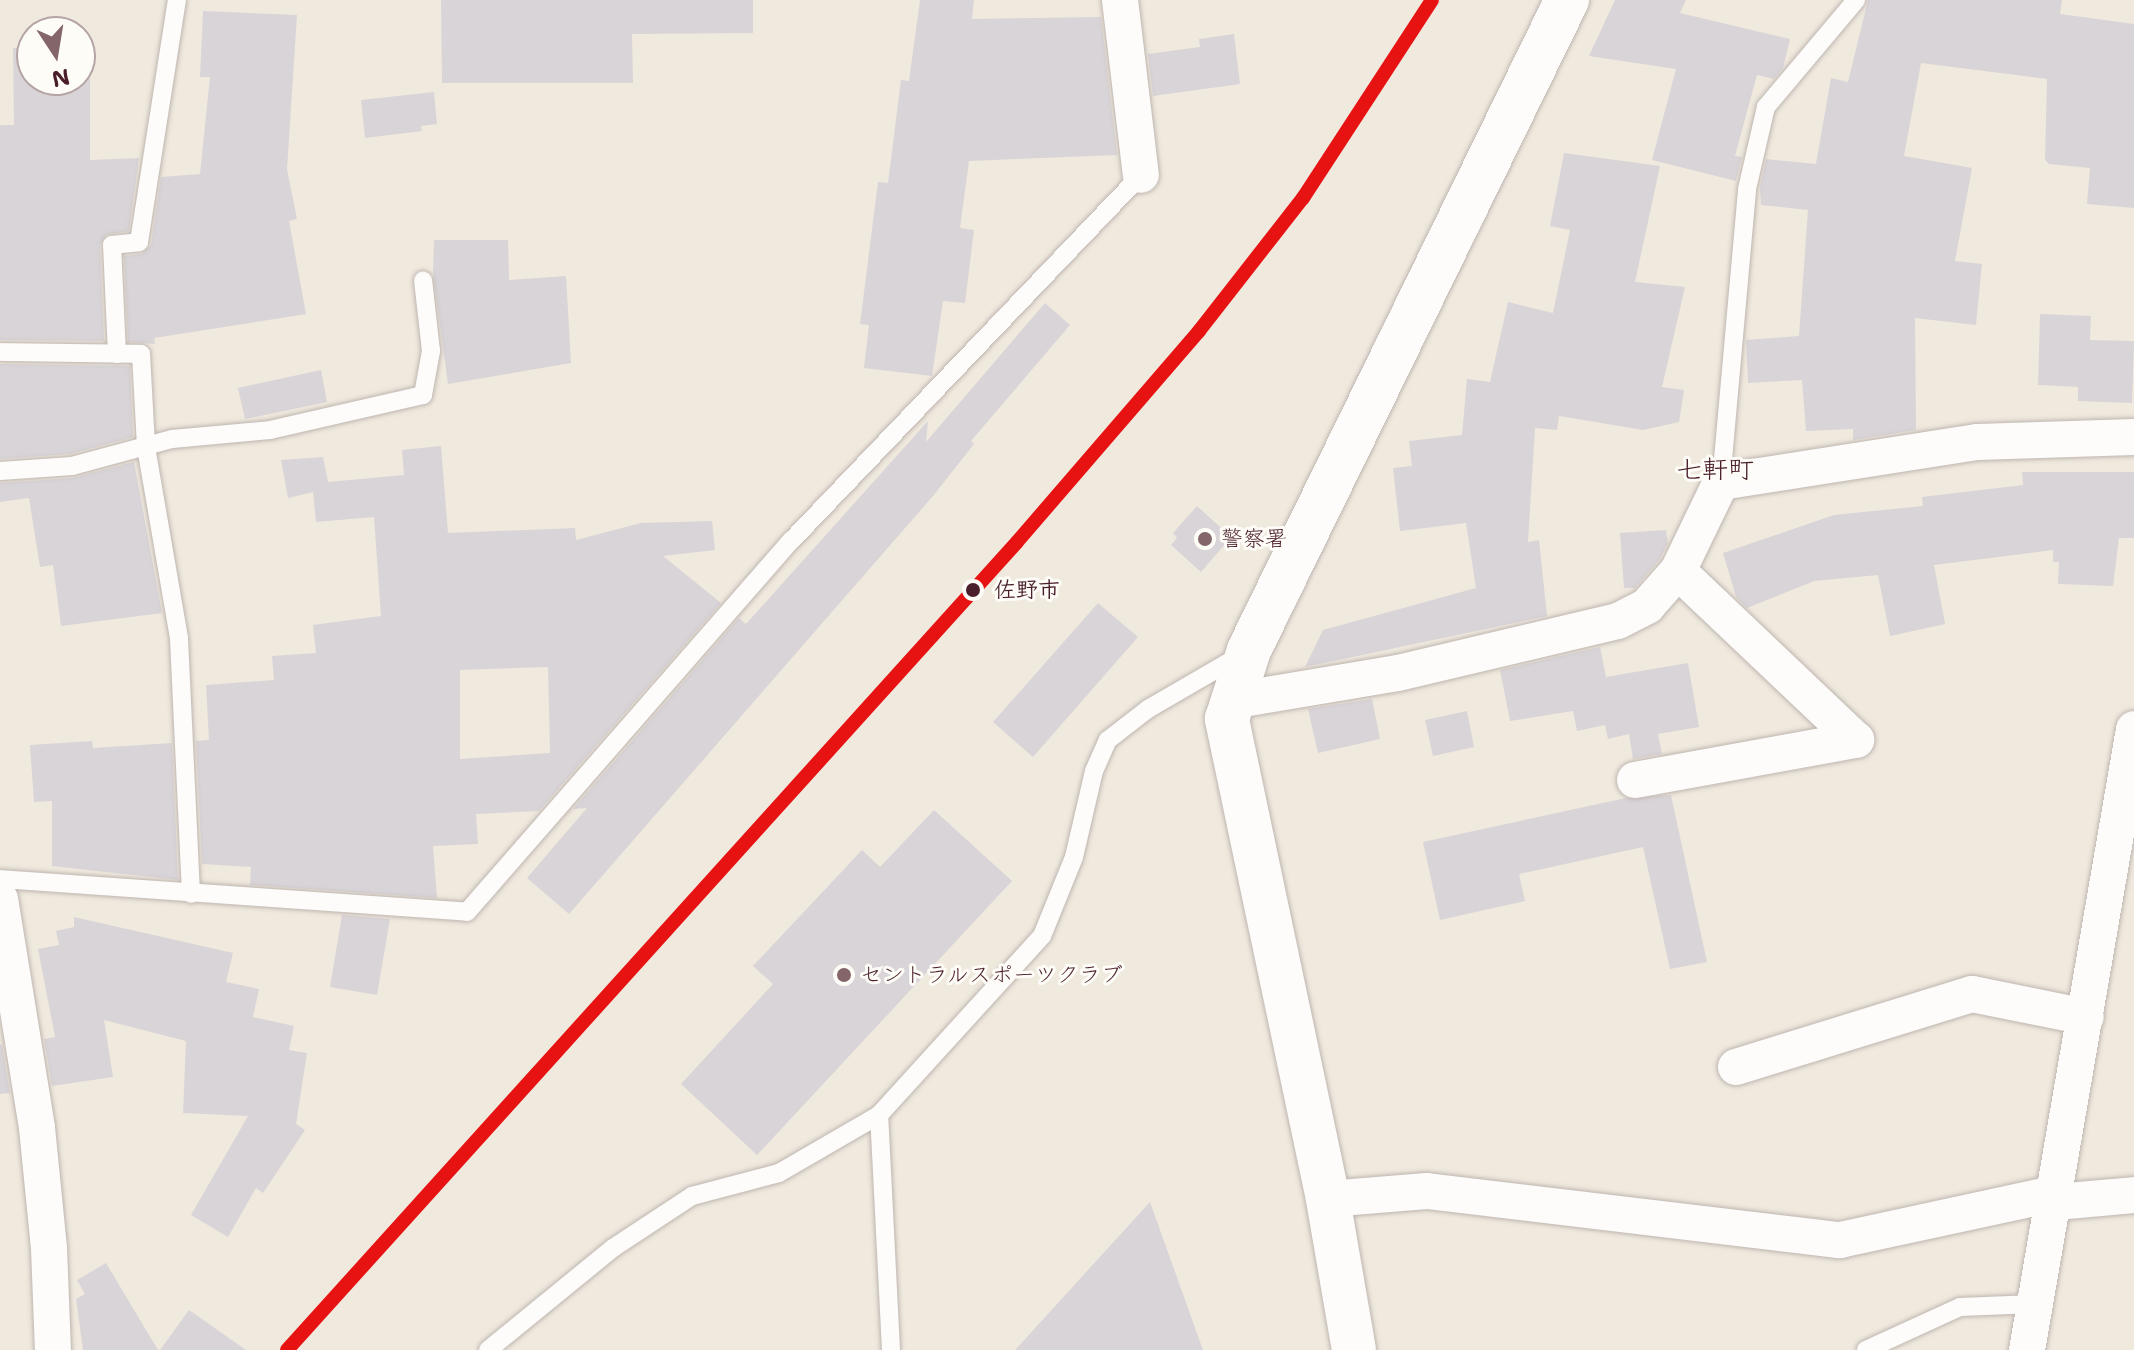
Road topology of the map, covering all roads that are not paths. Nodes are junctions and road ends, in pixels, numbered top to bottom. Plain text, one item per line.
1 (177, 0) edge
2 (1120, 0) edge
3 (1567, 0) edge
4 (1856, 0) edge
5 (1141, 175) joint
6 (423, 280) dead end
7 (0, 352) edge
8 (117, 354) junction
9 (2134, 437) edge
10 (146, 447) junction
11 (0, 471) edge
12 (1721, 482) junction
13 (1678, 571) junction
14 (1249, 650) junction
15 (1231, 701) junction
16 (2134, 729) edge
17 (1635, 780) dead end
18 (0, 879) edge
19 (191, 894) junction
20 (0, 899) edge
21 (8, 992) edge
22 (2086, 1017) junction
23 (1736, 1067) dead end
24 (879, 1115) junction
25 (2134, 1195) edge
26 (2056, 1197) junction
27 (1328, 1199) junction
28 (2035, 1304) junction
29 (53, 1350) edge
30 (488, 1350) edge
31 (891, 1350) edge
32 (1354, 1350) edge
33 (1866, 1350) edge
34 (2027, 1350) edge

1 - 8 lane
2 - 5 street
3 - 14 street
4 - 12 lane
5 - 19 lane
6 - 10 lane
7 - 8 lane
8 - 10 lane
9 - 12 street
10 - 11 lane
10 - 19 lane
12 - 13 street
13 - 15 street
13 - 17 street
14 - 15 street
14 - 24 lane
15 - 27 street
16 - 22 street
18 - 19 lane
20 - 21 street
21 - 29 street
22 - 23 street
22 - 26 street
24 - 30 lane
24 - 31 lane
25 - 26 street
26 - 27 street
26 - 28 street
27 - 32 street
28 - 33 lane
28 - 34 street

